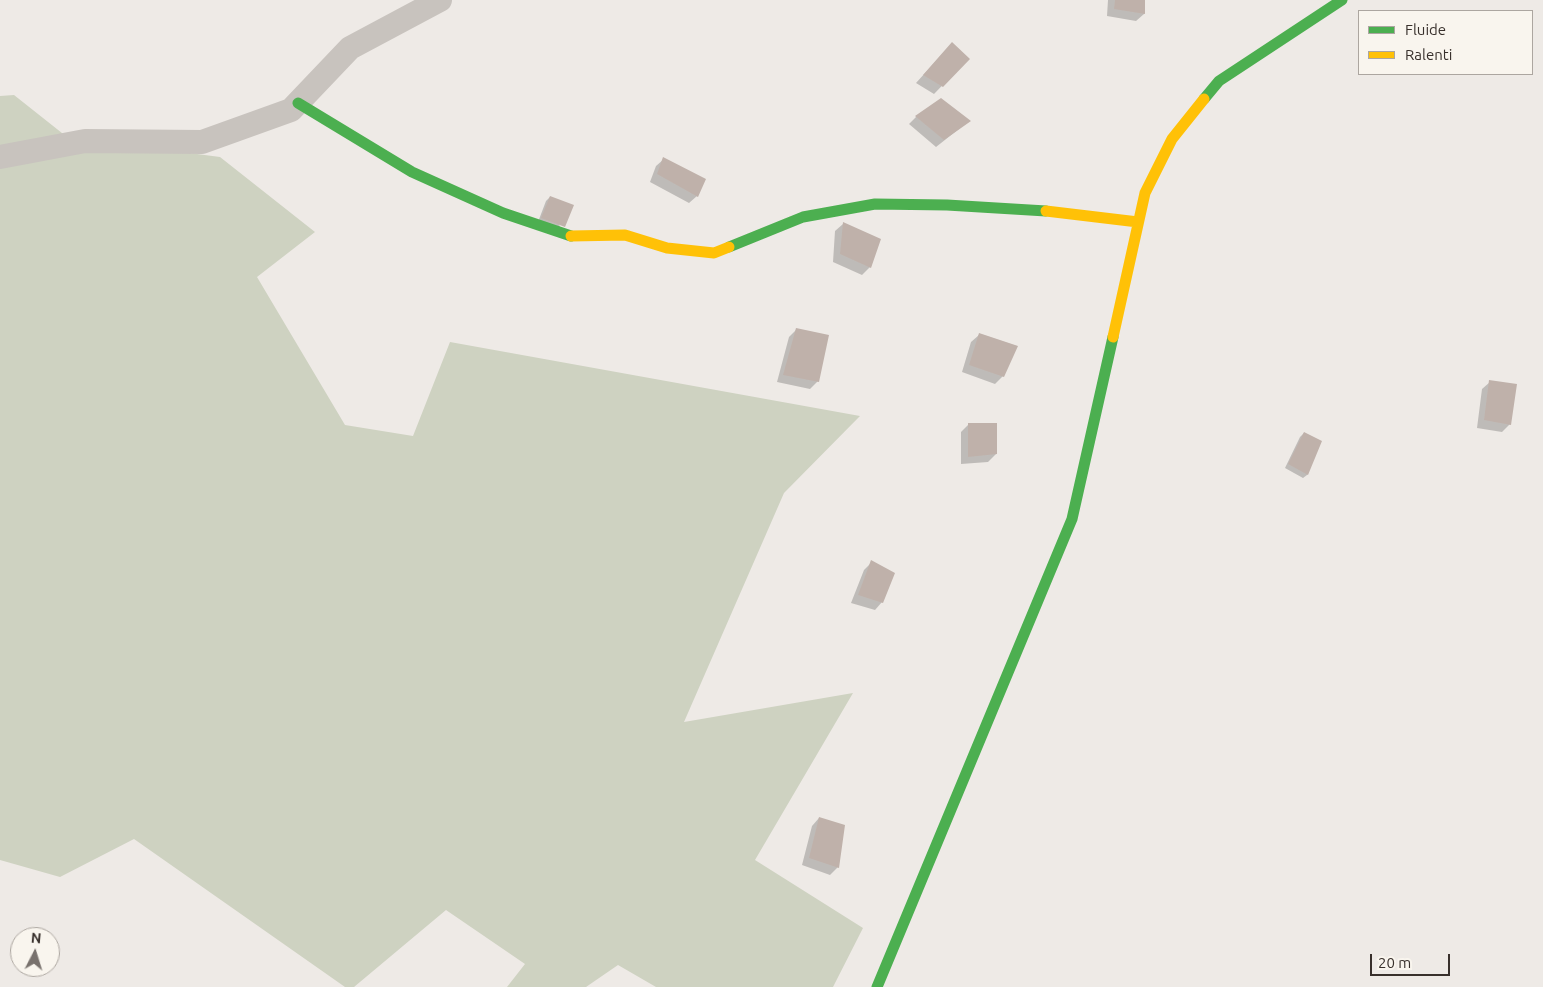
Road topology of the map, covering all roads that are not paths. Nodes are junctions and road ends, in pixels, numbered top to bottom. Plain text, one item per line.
1 (440, 0) edge
2 (1342, 0) edge
3 (298, 103) junction
4 (0, 156) edge
5 (1138, 222) junction
6 (877, 987) edge

1 - 3 street
2 - 5 street
3 - 4 street
3 - 5 street
5 - 6 street

